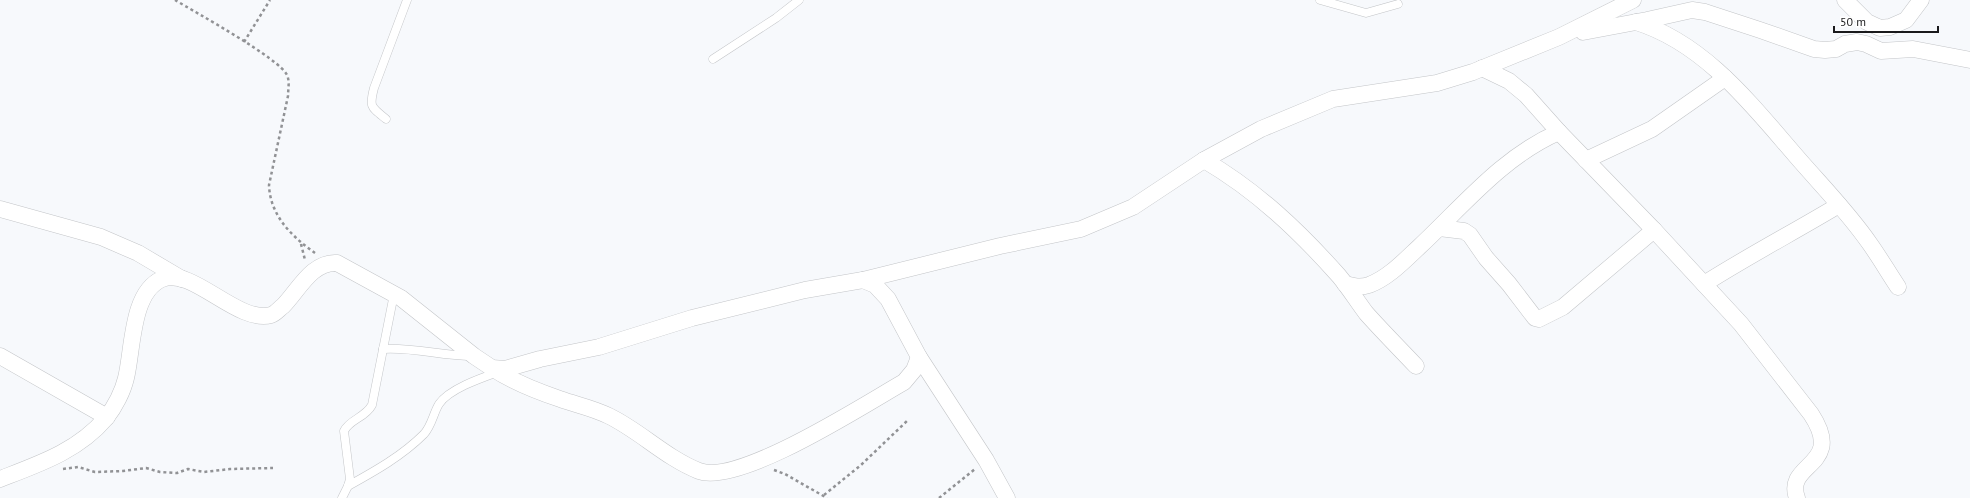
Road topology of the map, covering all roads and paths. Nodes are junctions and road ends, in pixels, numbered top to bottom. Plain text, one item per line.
1 (175, 0) edge
2 (270, 0) edge
3 (408, 0) edge
4 (799, 0) edge
5 (1320, 0) edge
6 (1633, 0) edge
7 (1845, 0) edge
8 (1921, 0) edge
9 (1398, 4) dead end
10 (1636, 22) junction
11 (1559, 37) junction
12 (244, 42) junction
13 (713, 59) dead end
14 (1970, 60) edge
15 (1482, 68) junction
16 (1725, 78) junction
17 (386, 119) dead end
18 (1559, 132) junction
19 (1204, 160) junction
20 (1586, 160) junction
21 (1839, 206) junction
22 (0, 209) edge
23 (1439, 228) junction
24 (1654, 230) junction
25 (147, 258) junction
26 (329, 263) junction
27 (182, 279) junction
28 (863, 280) junction
29 (1345, 284) junction
30 (1704, 284) junction
31 (1898, 287) dead end
32 (150, 288) junction
33 (394, 294) junction
34 (383, 349) junction
35 (0, 356) edge
36 (474, 356) junction
37 (919, 356) junction
38 (1416, 366) dead end
39 (495, 370) junction
40 (928, 371) junction
41 (909, 377) junction
42 (107, 417) junction
43 (907, 422) dead end
44 (986, 460) junction
45 (39, 464) junction
46 (273, 468) dead end
47 (771, 469) dead end
48 (0, 479) edge
49 (348, 486) junction
50 (824, 495) junction
51 (342, 498) edge
52 (827, 498) edge
53 (940, 498) edge
54 (1007, 498) edge
55 (1797, 498) edge

1 - 12 path
2 - 12 path
3 - 17 lane
4 - 13 lane
5 - 9 lane
6 - 11 street
7 - 8 street
10 - 11 street
10 - 14 street
10 - 16 street
11 - 15 street
12 - 26 path
15 - 18 street
15 - 19 street
16 - 20 street
16 - 21 street
18 - 20 street
18 - 23 street
19 - 28 street
19 - 29 street
20 - 24 street
21 - 30 street
21 - 31 street
22 - 25 street
23 - 24 street
23 - 29 street
24 - 30 street
25 - 27 street
25 - 32 street
26 - 27 street
26 - 33 street
27 - 32 street
28 - 37 street
28 - 39 street
29 - 38 street
30 - 55 street
32 - 42 street
33 - 34 lane
33 - 36 street
34 - 36 lane
34 - 49 lane
35 - 42 street
36 - 39 street
37 - 40 street
37 - 41 street
39 - 41 street
39 - 49 lane
40 - 41 street
40 - 44 street
42 - 45 street
43 - 50 path
44 - 53 path
44 - 54 street
45 - 46 path
45 - 48 street
47 - 50 path
49 - 51 lane
50 - 52 path

